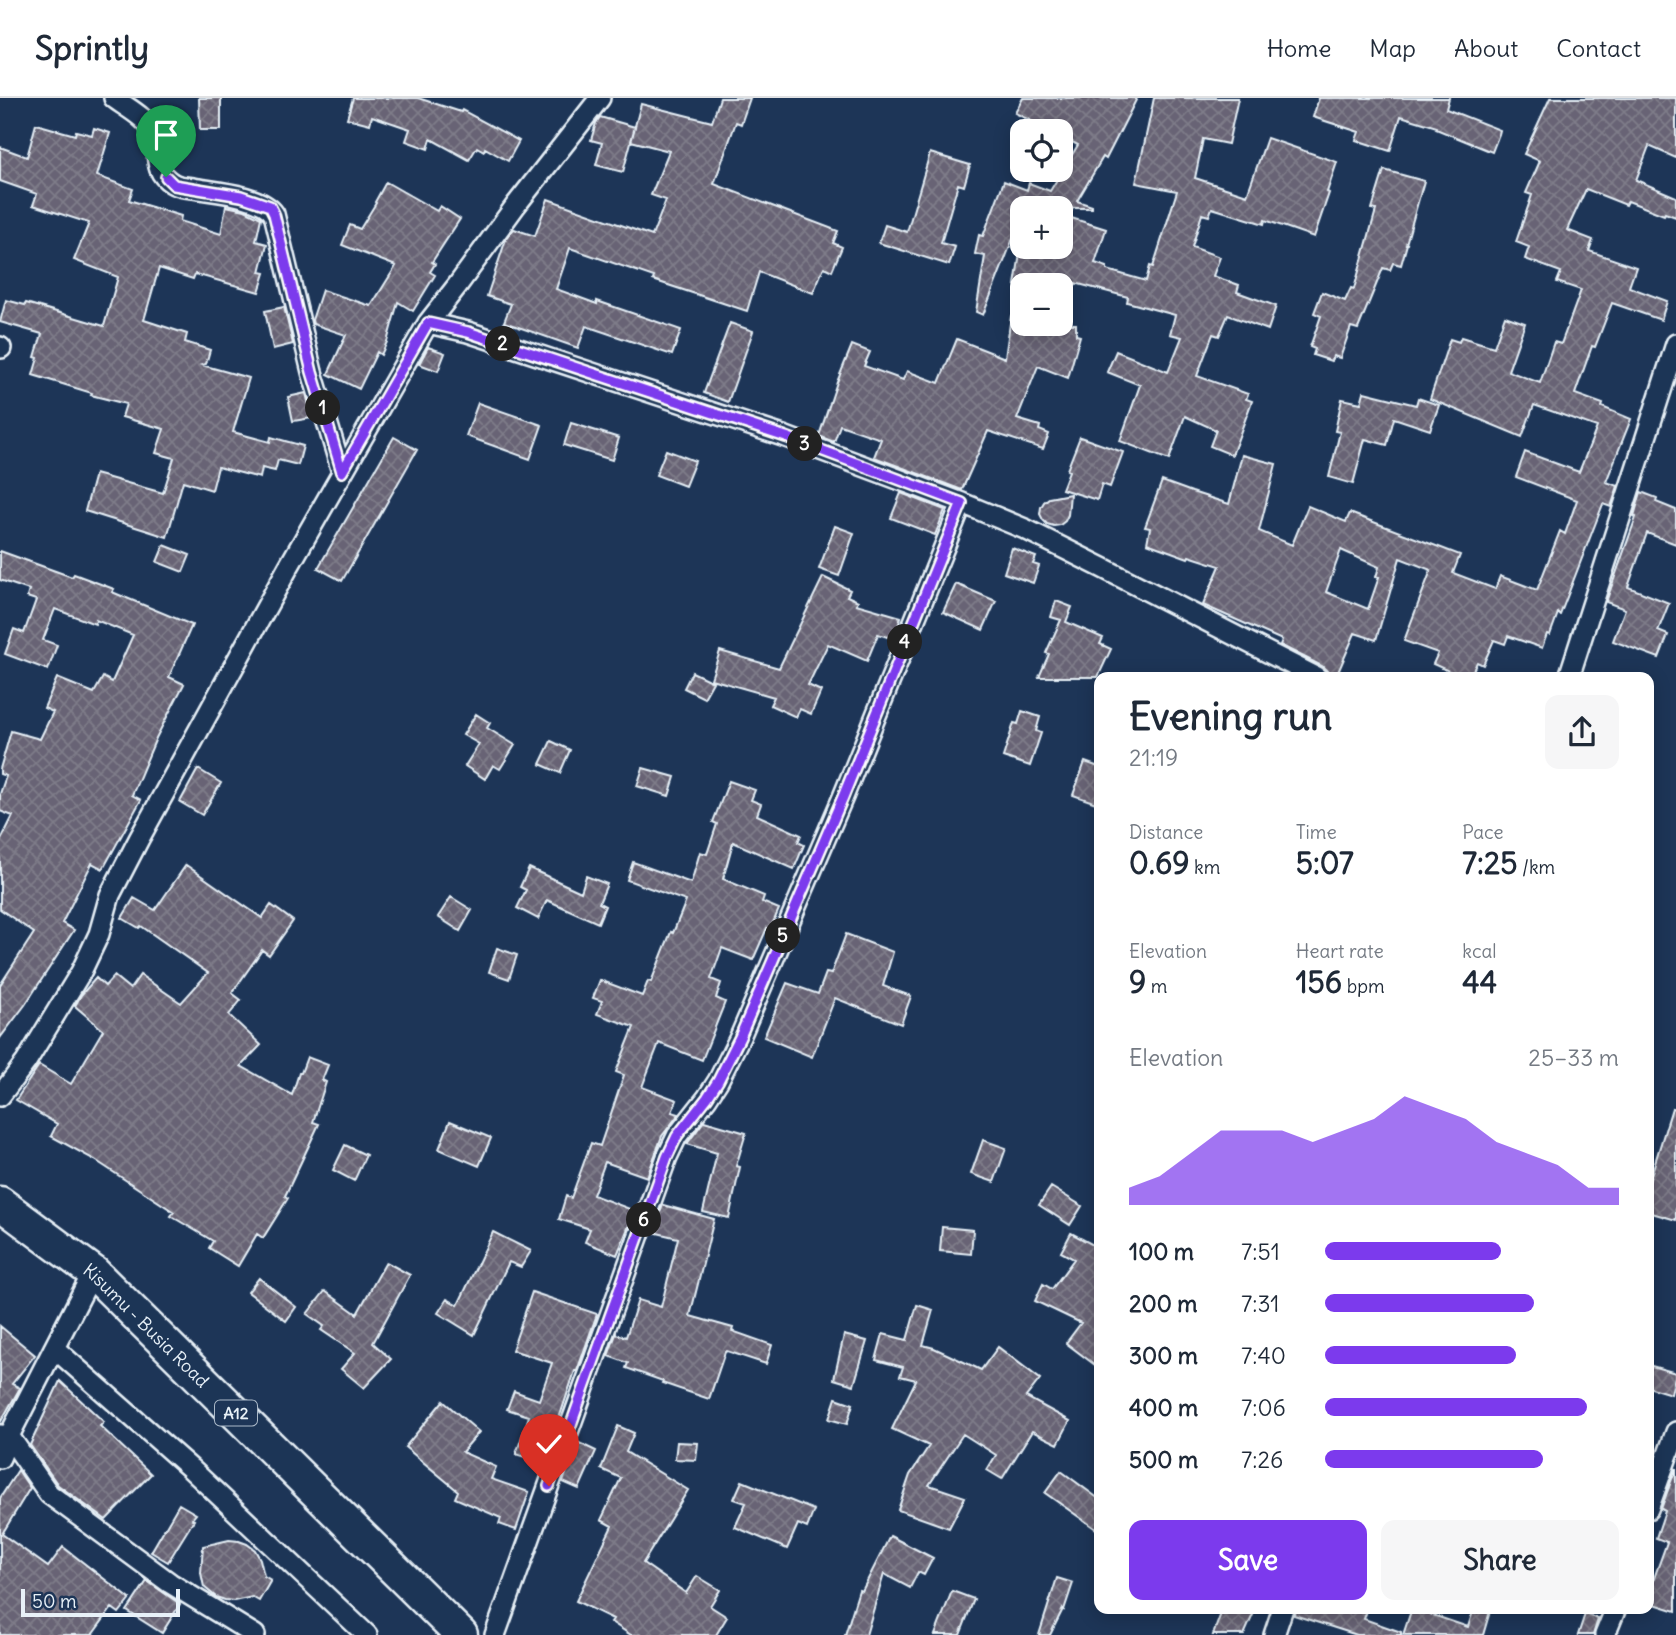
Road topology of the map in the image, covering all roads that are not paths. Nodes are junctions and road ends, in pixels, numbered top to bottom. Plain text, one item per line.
1 (114, 98) edge
2 (600, 98) edge
3 (428, 323) junction
4 (1676, 344) edge
5 (342, 472) junction
6 (962, 503) junction
7 (1306, 672) edge
8 (1571, 672) edge
9 (0, 1096) edge
10 (0, 1203) edge
11 (93, 1272) junction
12 (54, 1348) junction
13 (1676, 1432) edge
14 (5, 1435) edge
15 (0, 1458) edge
16 (1654, 1492) edge
17 (1281, 1614) edge
18 (1614, 1614) edge
19 (255, 1635) edge
20 (367, 1635) edge
21 (461, 1635) edge
22 (495, 1635) edge
23 (1274, 1635) edge
24 (1605, 1635) edge

1 - 5 street
2 - 3 street
3 - 5 street
3 - 6 street
4 - 8 street
5 - 9 street
6 - 7 street
6 - 22 street
10 - 11 highway, Kisumu - Busia Road / A12
11 - 12 street
11 - 21 highway, Kisumu - Busia Road / A12
12 - 14 street
12 - 20 street
13 - 16 street
14 - 15 street
14 - 19 street
17 - 23 street
18 - 24 street

